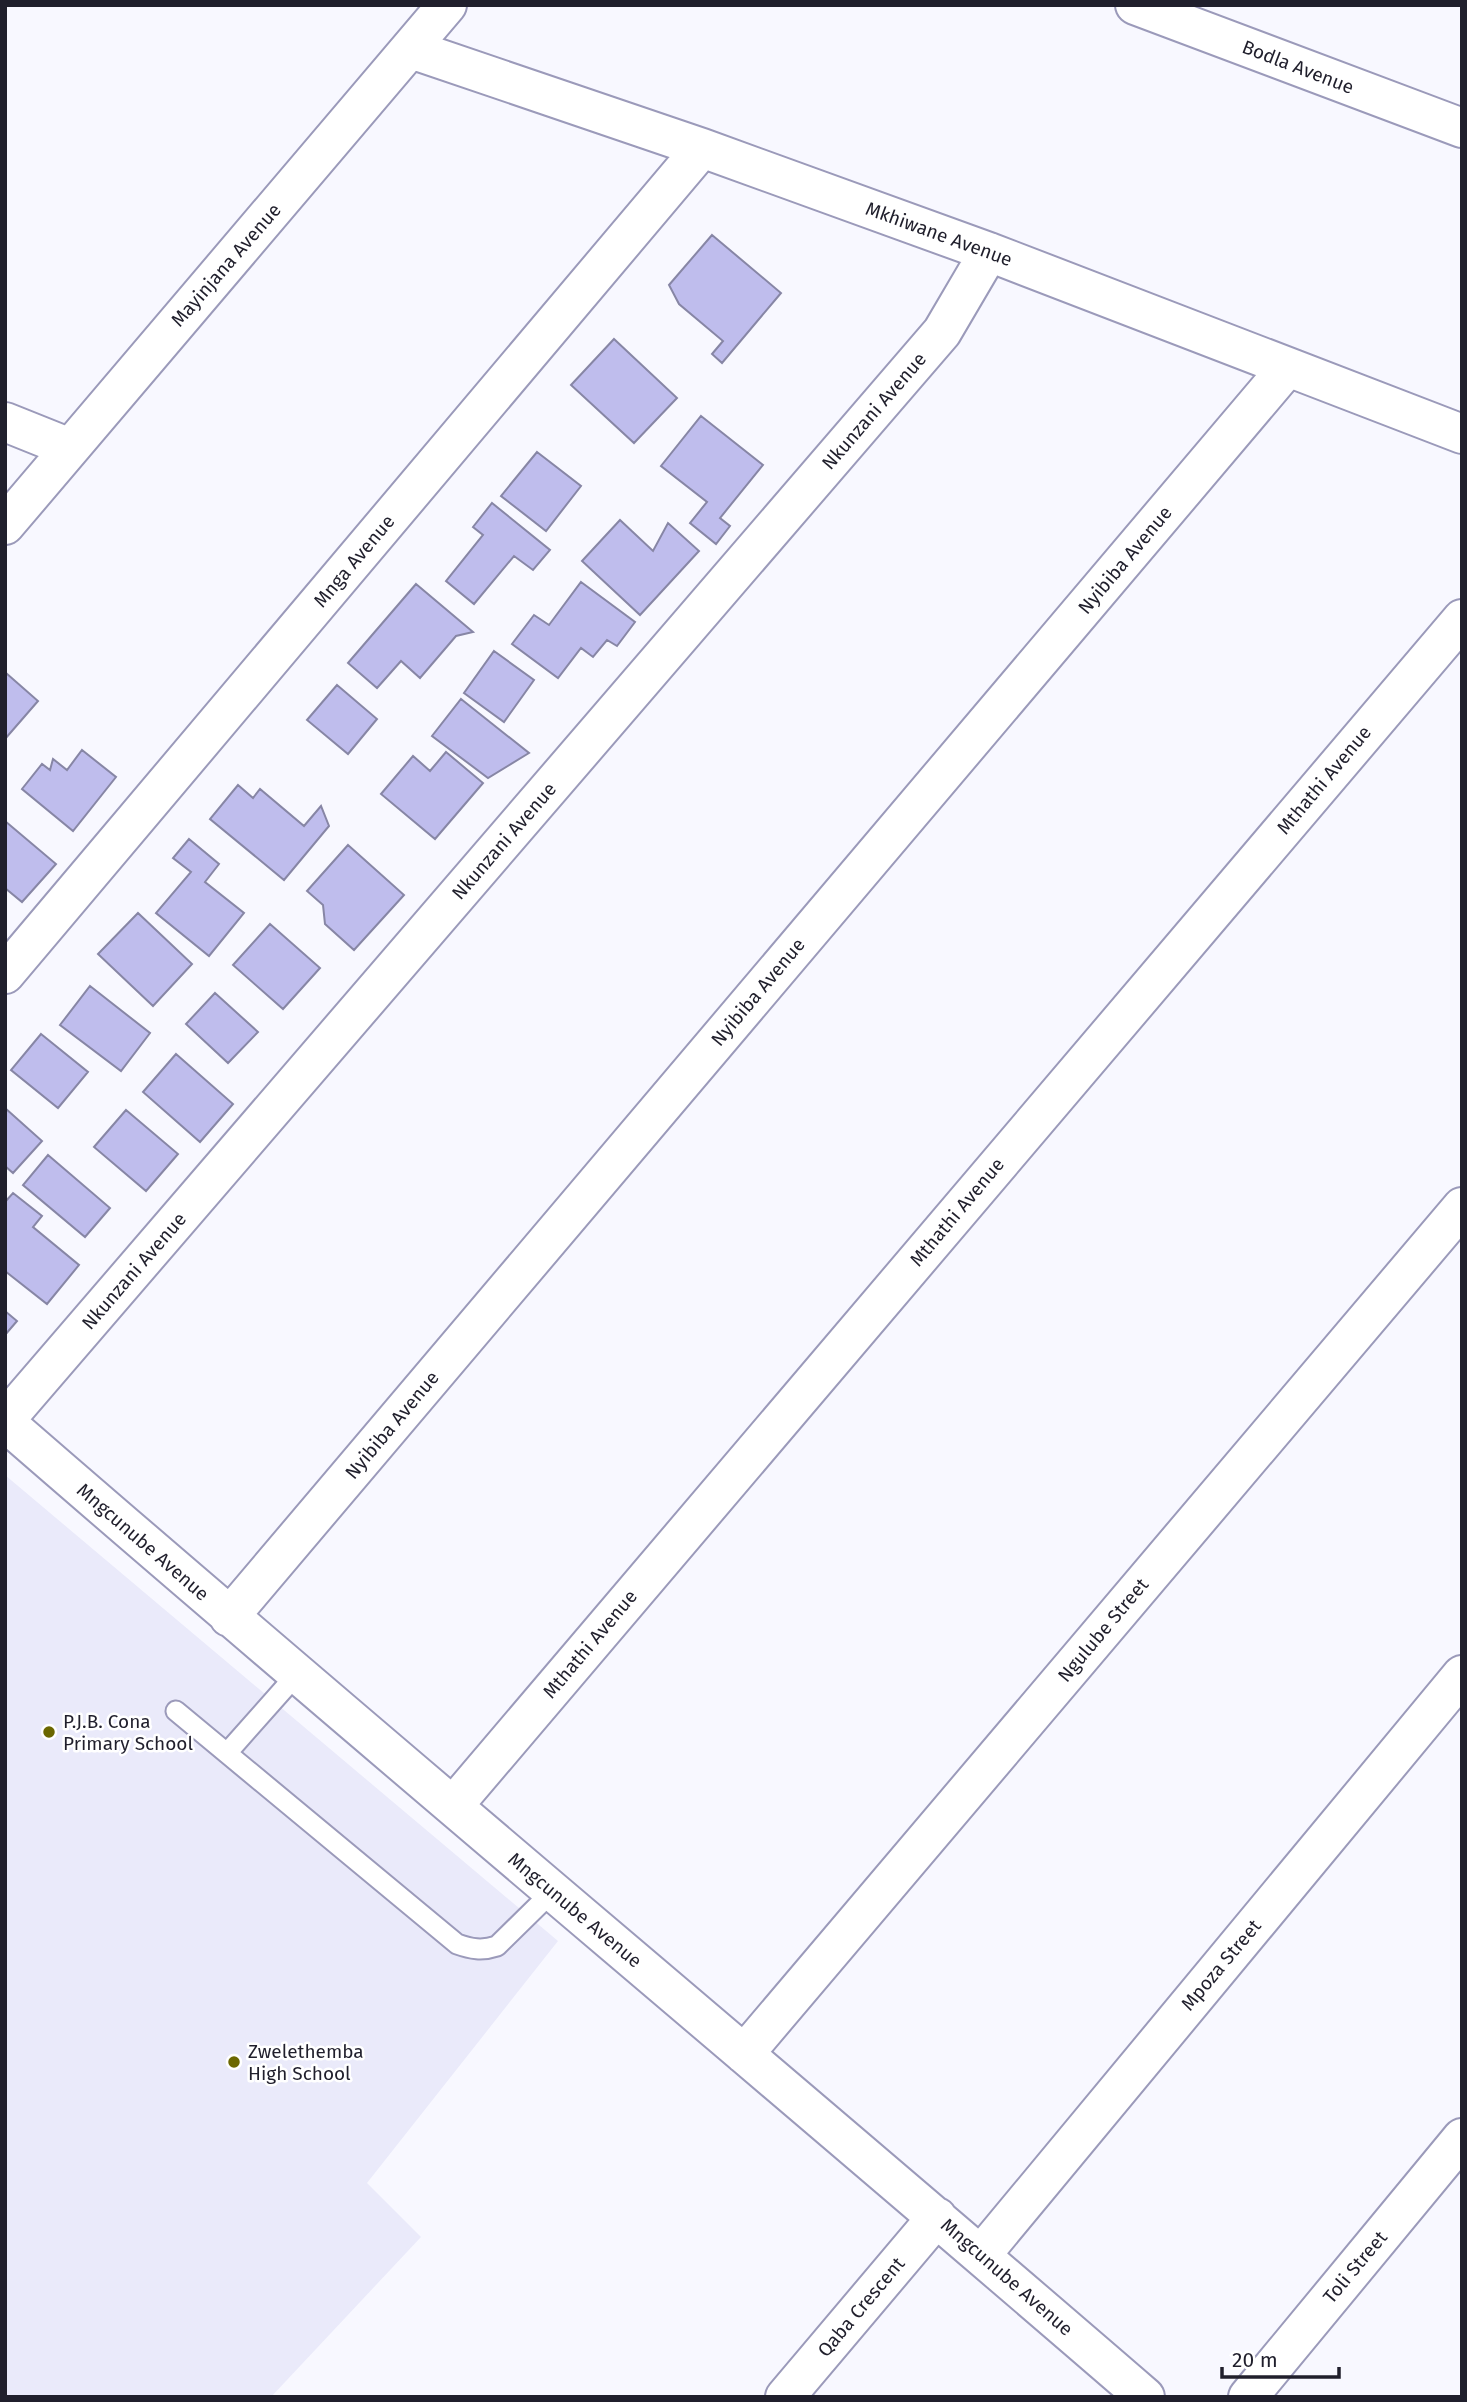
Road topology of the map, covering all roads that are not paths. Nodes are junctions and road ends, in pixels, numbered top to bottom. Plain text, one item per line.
1 (447, 5) edge
2 (1135, 5) edge
3 (411, 49) junction
4 (1462, 128) edge
5 (702, 148) junction
6 (989, 252) junction
7 (1287, 368) junction
8 (5, 422) edge
9 (1462, 434) edge
10 (70, 448) junction
11 (5, 525) edge
12 (1462, 619) edge
13 (5, 974) edge
14 (1462, 1207) edge
15 (5, 1421) edge
16 (229, 1617) junction
17 (297, 1674) junction
18 (1462, 1675) edge
19 (176, 1711) dead end
20 (227, 1753) junction
21 (453, 1806) junction
22 (553, 1891) junction
23 (744, 2054) junction
24 (1462, 2138) edge
25 (937, 2217) junction
26 (981, 2255) junction
27 (785, 2397) edge
28 (1145, 2397) edge
29 (1248, 2397) edge

1 - 3 street, Mayinjana Avenue
2 - 4 street, Bodla Avenue
3 - 5 street, Mkhiwane Avenue
3 - 10 street, Mayinjana Avenue
5 - 6 street, Mkhiwane Avenue
5 - 13 street, Mnga Avenue
6 - 7 street, Mkhiwane Avenue
6 - 15 street, Nkunzani Avenue
7 - 9 street, Mkhiwane Avenue
7 - 16 street, Nyibiba Avenue
8 - 10 street
10 - 11 street, Mayinjana Avenue
12 - 21 street, Mthathi Avenue
14 - 23 street, Ngulube Street
15 - 16 street, Mngcunube Avenue
16 - 17 street, Mngcunube Avenue
17 - 20 lane
17 - 21 street, Mngcunube Avenue
18 - 26 street, Mpoza Street
19 - 20 lane
20 - 22 lane
21 - 22 street, Mngcunube Avenue
22 - 23 street, Mngcunube Avenue
23 - 25 street, Mngcunube Avenue
24 - 29 street, Toli Street
25 - 26 street, Mngcunube Avenue
25 - 27 street, Qaba Crescent
26 - 28 street, Mngcunube Avenue

